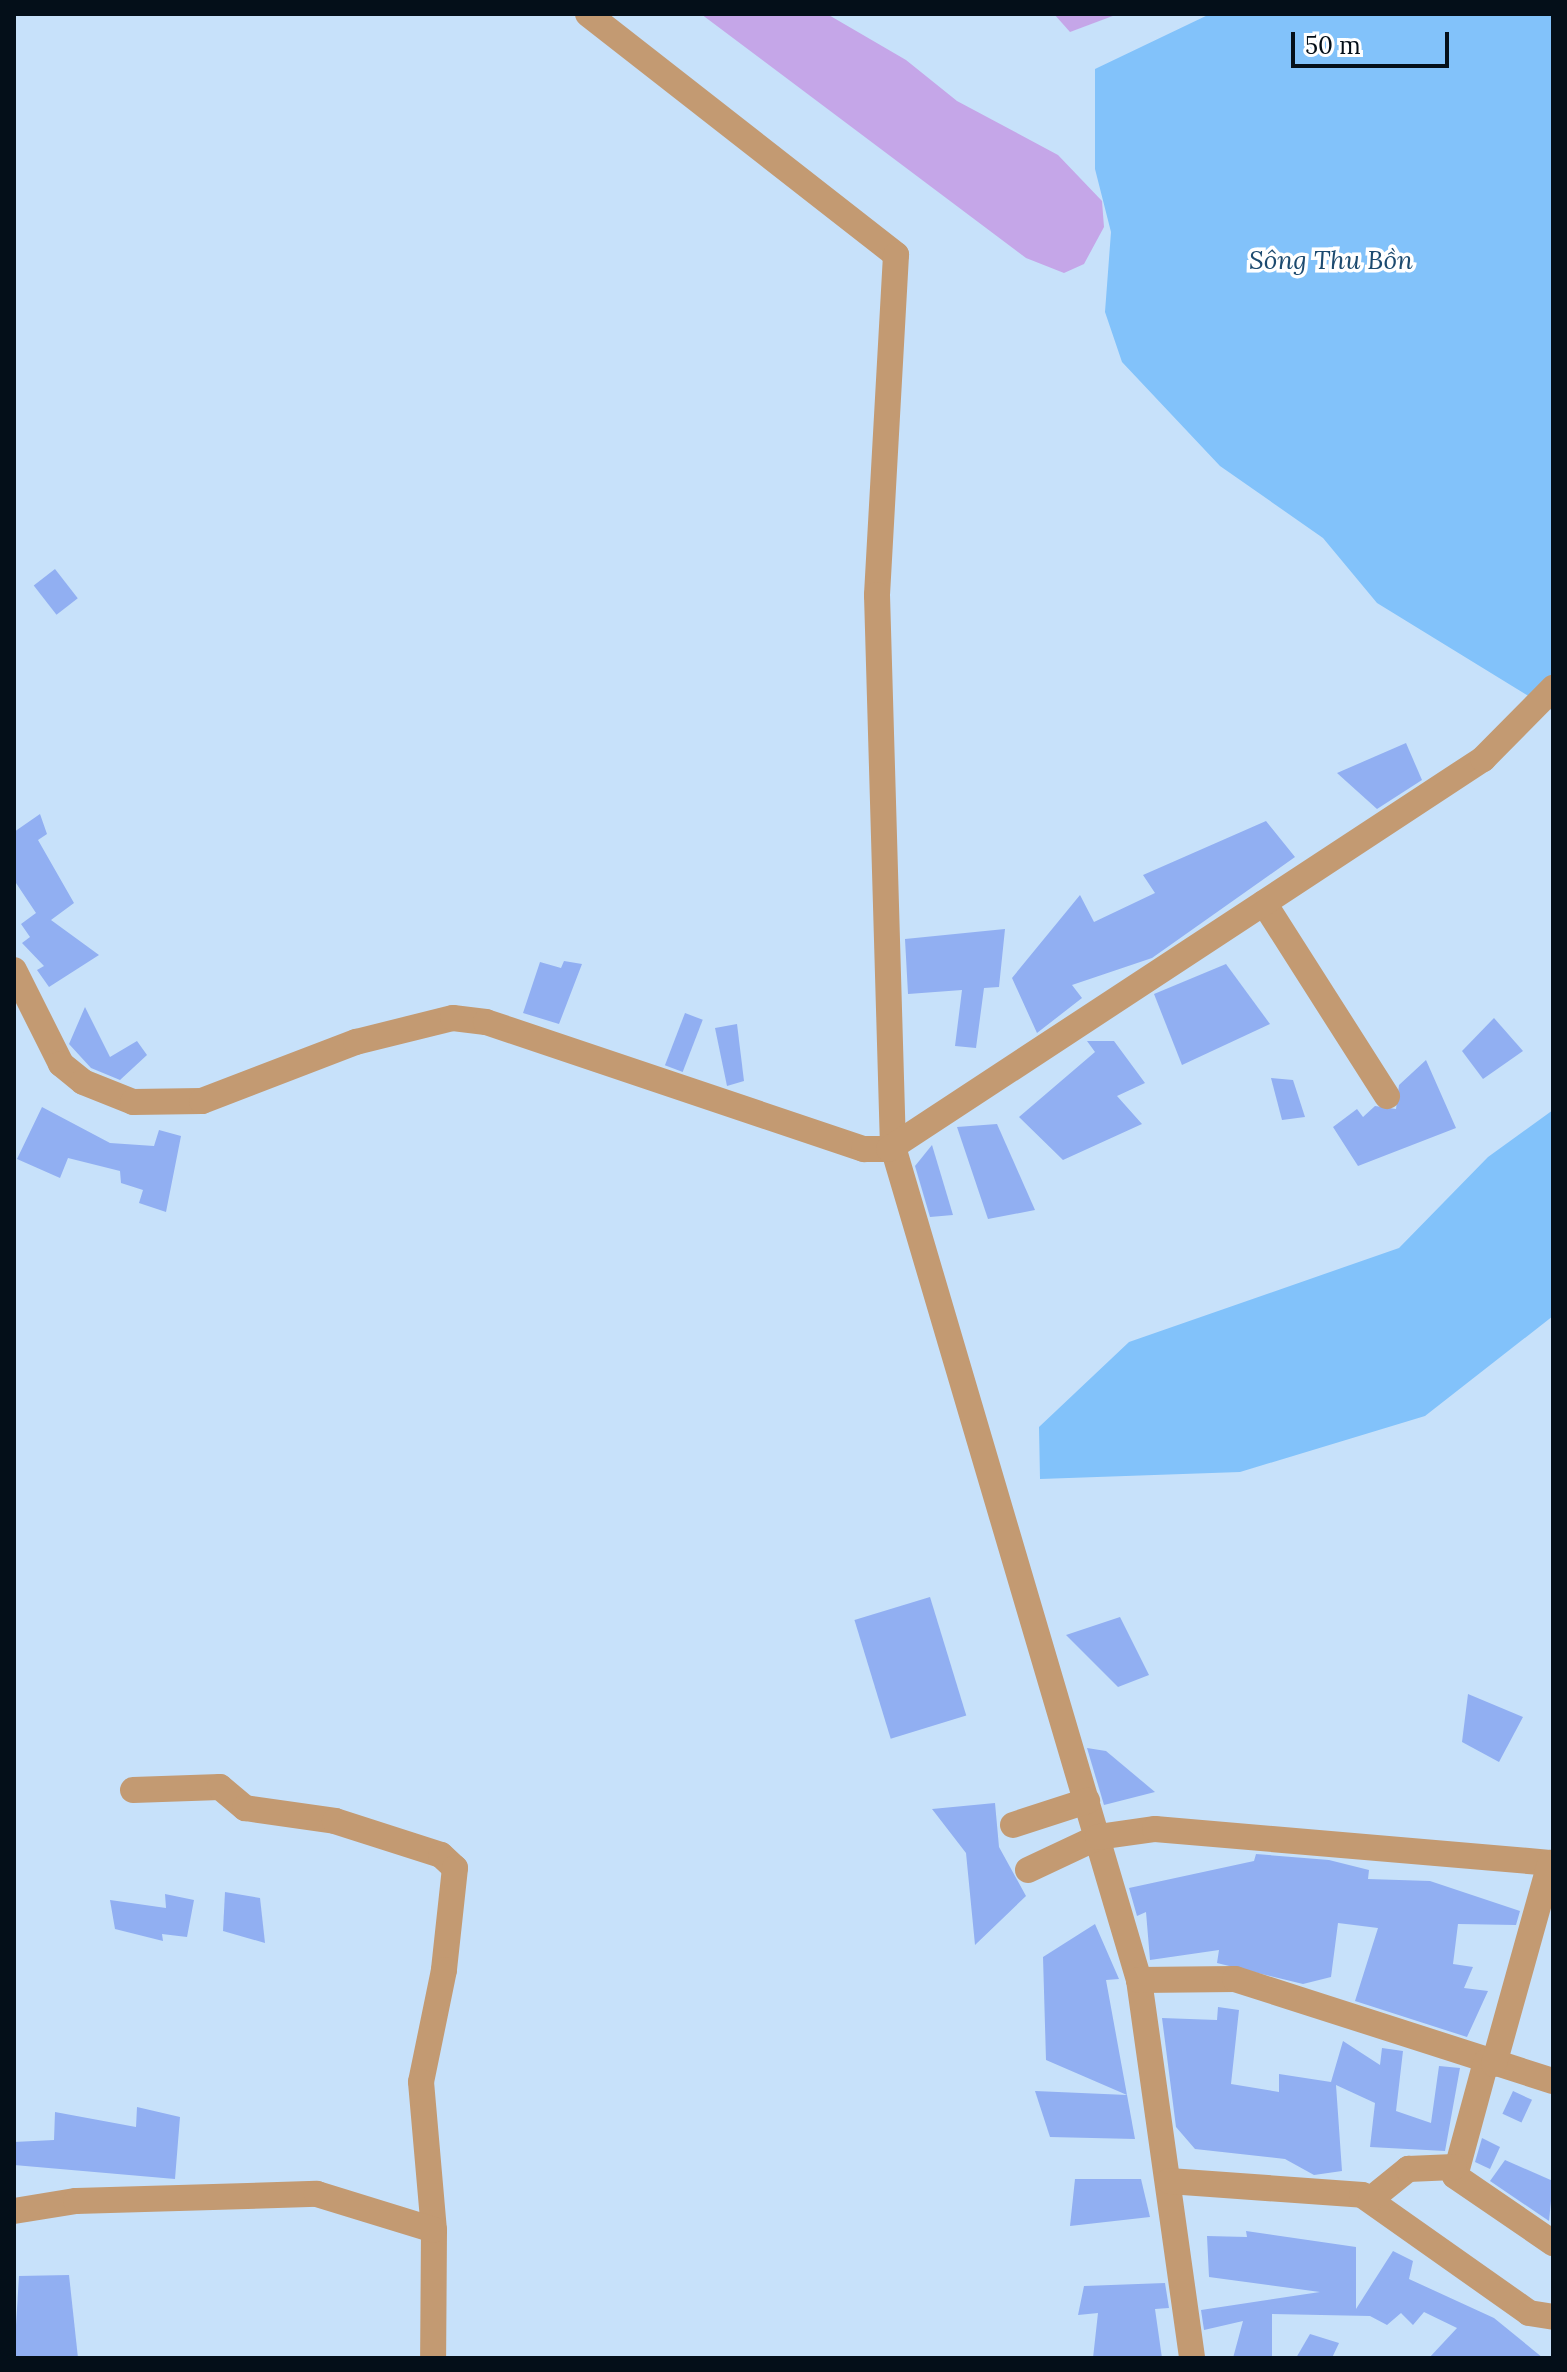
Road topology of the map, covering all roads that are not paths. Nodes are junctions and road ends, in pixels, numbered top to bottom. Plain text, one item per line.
1 (588, 14) edge
2 (1553, 688) edge
3 (1264, 903) junction
4 (14, 970) edge
5 (1387, 1096) dead end
6 (893, 1147) junction
7 (133, 1790) dead end
8 (1087, 1801) junction
9 (1013, 1825) dead end
10 (1098, 1837) junction
11 (1552, 1863) edge
12 (1028, 1870) dead end
13 (1139, 1980) junction
14 (1490, 2063) junction
15 (1553, 2081) edge
16 (1454, 2167) junction
17 (1169, 2181) junction
18 (1371, 2199) junction
19 (14, 2211) edge
20 (434, 2230) junction
21 (1553, 2243) edge
22 (1553, 2317) edge
23 (433, 2358) edge
24 (1192, 2358) edge

1 - 6 street
2 - 3 street
3 - 5 street
3 - 6 street
4 - 6 street
6 - 8 street
7 - 20 street
8 - 9 street
8 - 10 street
10 - 11 street
10 - 12 street
10 - 13 street
11 - 14 street
13 - 14 street
13 - 17 street
14 - 15 street
14 - 16 street
16 - 18 street
16 - 21 street
17 - 18 street
17 - 24 street
18 - 22 street
19 - 20 street
20 - 23 street

